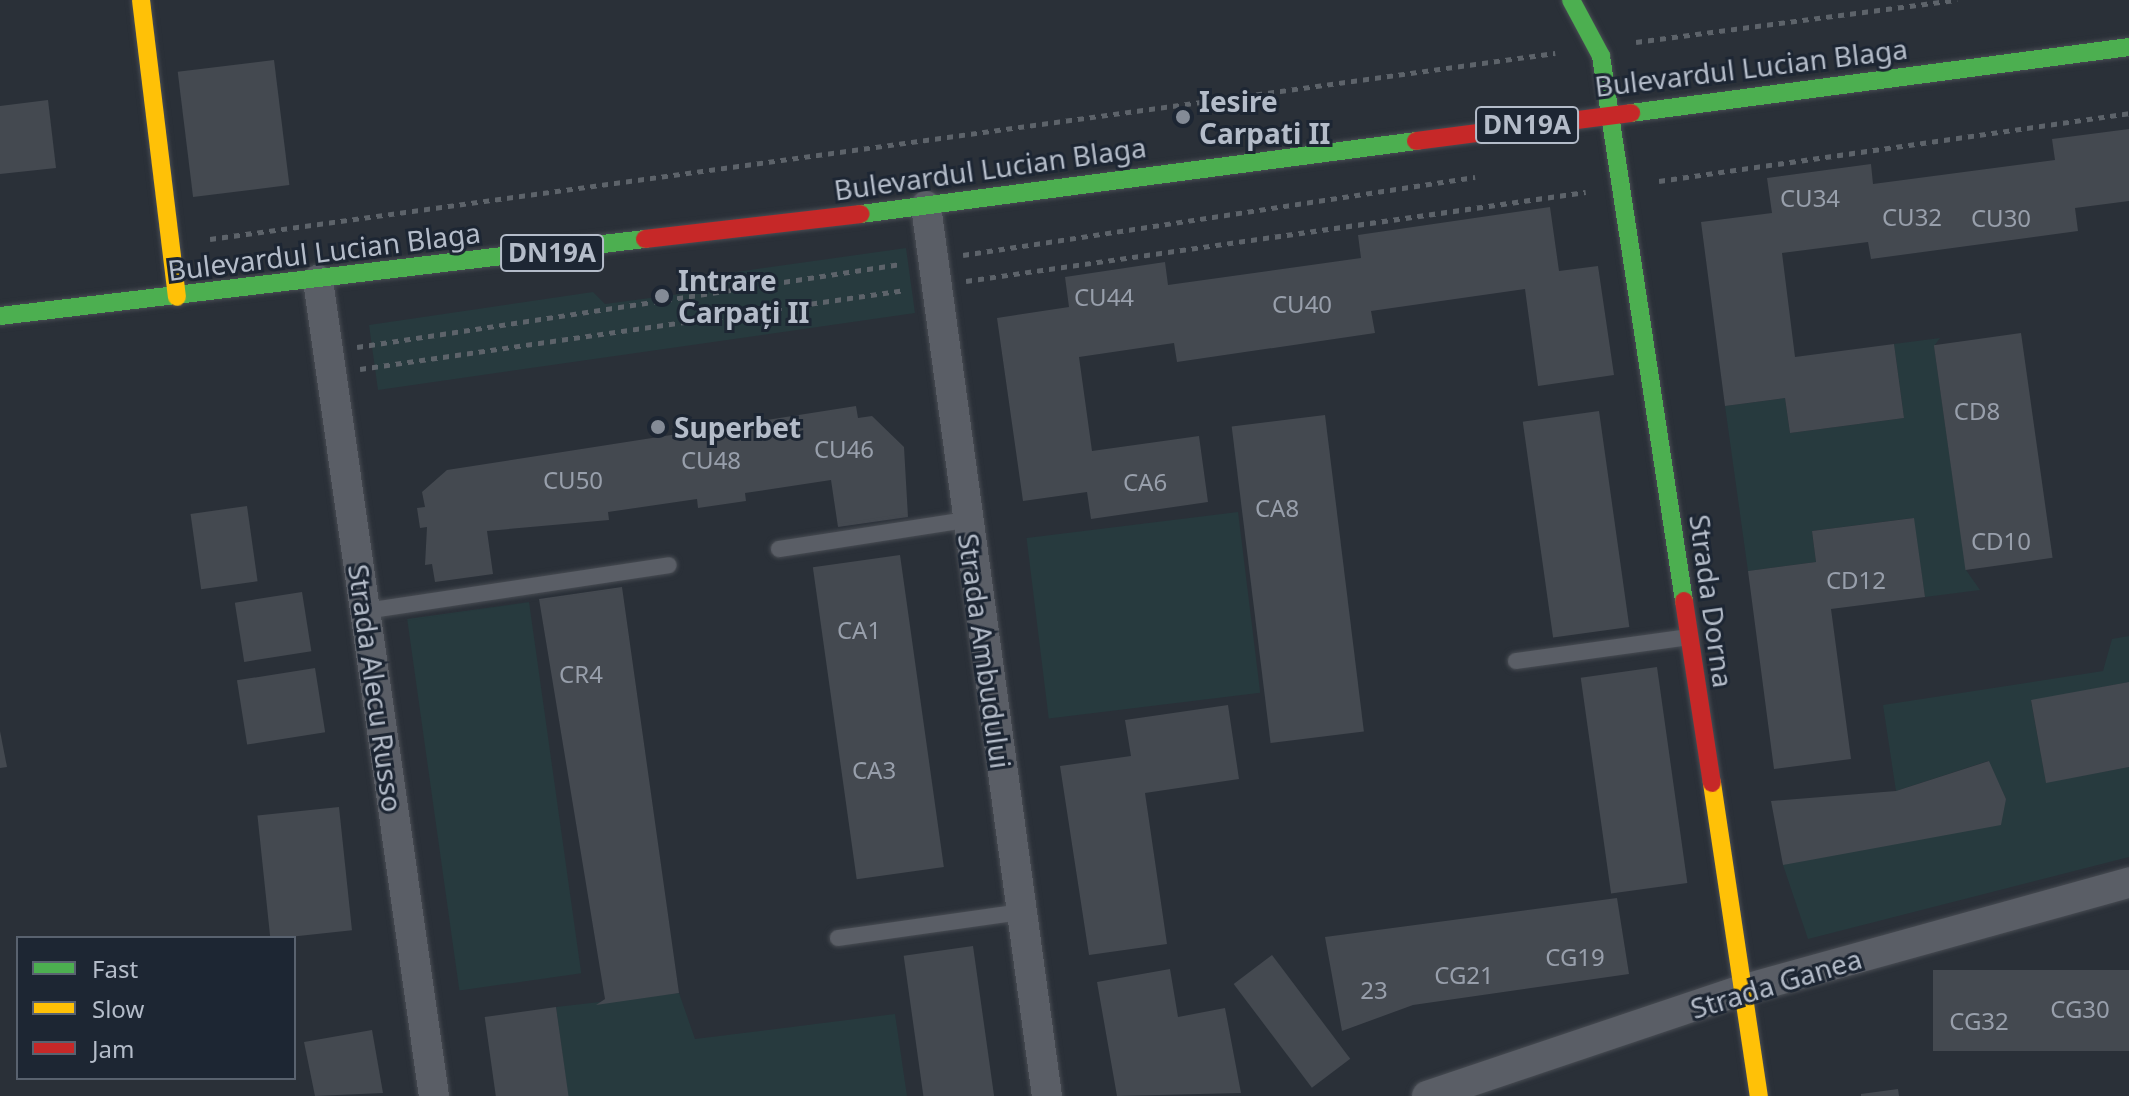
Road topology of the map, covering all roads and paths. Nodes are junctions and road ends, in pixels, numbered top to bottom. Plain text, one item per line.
1 (141, 0) edge
2 (1571, 0) edge
3 (1957, 0) edge
4 (1597, 47) junction
5 (2129, 47) edge
6 (1611, 113) junction
7 (2129, 113) edge
8 (1494, 174) dead end
9 (1622, 186) junction
10 (926, 206) junction
11 (202, 227) dead end
12 (935, 272) junction
13 (318, 280) junction
14 (177, 297) junction
15 (0, 316) edge
16 (329, 362) junction
17 (967, 520) junction
18 (779, 549) dead end
19 (669, 565) dead end
20 (366, 611) junction
21 (1689, 636) junction
22 (1516, 661) dead end
23 (2129, 883) edge
24 (1021, 912) junction
25 (838, 938) dead end
26 (1742, 990) junction
27 (434, 1096) edge
28 (1047, 1096) edge
29 (1427, 1096) edge
30 (1759, 1096) edge

1 - 14 main road
2 - 4 main road, Strada Dorna
3 - 4 path
4 - 6 main road, Strada Dorna
4 - 11 path
5 - 6 main road, Bulevardul Lucian Blaga / DN19A
6 - 9 main road, Strada Dorna
6 - 10 main road, Bulevardul Lucian Blaga / DN19A
7 - 9 path
8 - 12 path
9 - 12 path
9 - 21 main road, Strada Dorna
10 - 12 street, Strada Ambudului
10 - 13 main road, Bulevardul Lucian Blaga / DN19A
12 - 16 path
12 - 16 path
12 - 17 street, Strada Ambudului
13 - 14 main road, Bulevardul Lucian Blaga / DN19A
13 - 16 street, Strada Alecu Russo
14 - 15 main road, Bulevardul Lucian Blaga / DN19A
16 - 20 street, Strada Alecu Russo
17 - 18 lane
17 - 24 street, Strada Ambudului
19 - 20 lane
20 - 27 street, Strada Alecu Russo
21 - 22 lane
21 - 26 main road, Strada Dorna
23 - 26 street, Strada Ganea
24 - 25 lane
24 - 28 street, Strada Ambudului
26 - 29 street, Strada Ganea
26 - 30 main road, Strada Dorna

